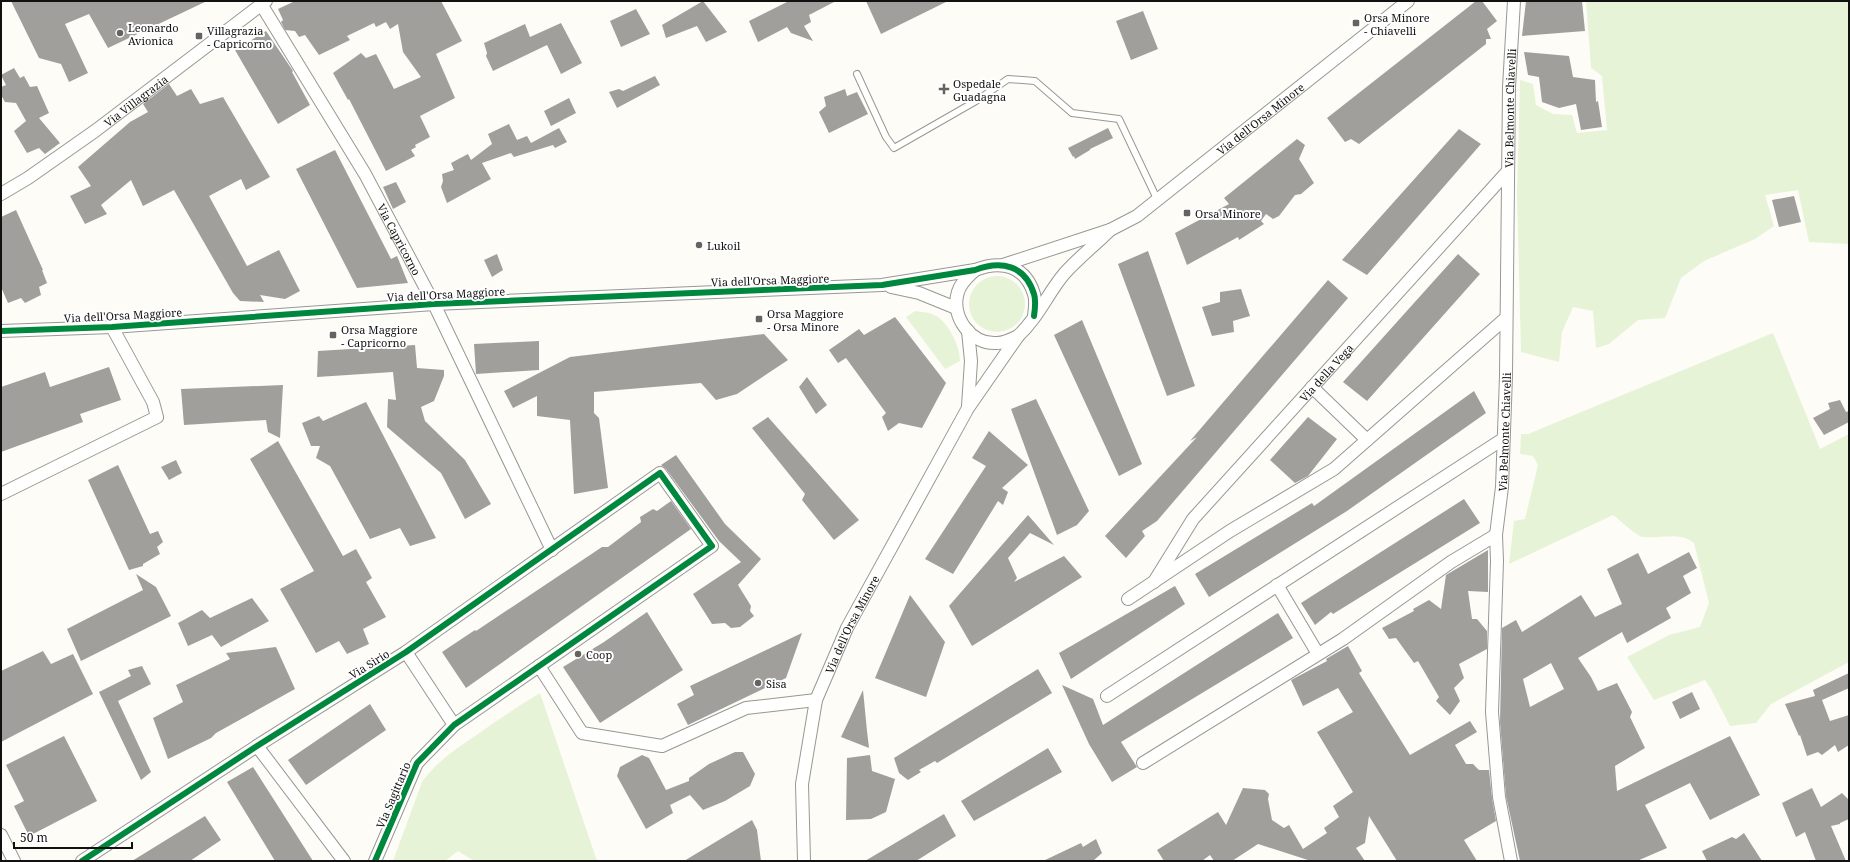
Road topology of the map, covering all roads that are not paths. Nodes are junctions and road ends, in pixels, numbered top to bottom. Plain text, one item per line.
1 (1408, 1) edge
2 (1514, 1) edge
3 (263, 3) edge
4 (857, 74) dead end
5 (1508, 171) junction
6 (1, 194) edge
7 (1158, 201) junction
8 (1110, 230) junction
9 (1003, 265) junction
10 (975, 270) junction
11 (882, 285) junction
12 (434, 304) junction
13 (956, 308) junction
14 (1034, 316) junction
15 (1506, 318) junction
16 (112, 327) junction
17 (7, 331) edge
18 (968, 332) junction
19 (1, 335) edge
20 (1018, 336) junction
21 (1312, 387) junction
22 (968, 408) junction
23 (1504, 439) junction
24 (1367, 440) junction
25 (660, 473) joint
26 (1, 494) edge
27 (1496, 535) junction
28 (552, 550) junction
29 (1154, 582) junction
30 (1278, 586) junction
31 (1128, 599) dead end
32 (406, 652) junction
33 (1318, 654) junction
34 (539, 666) junction
35 (1107, 696) dead end
36 (816, 700) junction
37 (454, 725) junction
38 (258, 746) junction
39 (1143, 763) dead end
40 (1, 835) edge
41 (14, 861) edge
42 (82, 861) edge
43 (344, 861) edge
44 (375, 861) edge
45 (804, 861) edge
46 (1512, 861) edge

1 - 7 street, Via dell'Orsa Minore
2 - 5 street, Via Belmonte Chiavelli
3 - 6 street, Via Villagrazia
3 - 12 street, Via Capricorno
4 - 7 lane
5 - 15 street, Via Belmonte Chiavelli
5 - 21 street, Via della Vega
7 - 8 street, Via dell'Orsa Minore
8 - 9 street
8 - 14 street
9 - 10 street
9 - 14 street
10 - 11 street
10 - 13 street
11 - 12 street, Via dell'Orsa Maggiore
11 - 13 street
12 - 16 street, Via dell'Orsa Maggiore
12 - 28 street, Via Capricorno
13 - 18 street
14 - 20 street
15 - 23 street, Via Belmonte Chiavelli
15 - 24 street
16 - 17 street, Via dell'Orsa Maggiore
16 - 26 street
17 - 19 street, Via dell'Orsa Maggiore
18 - 20 street
18 - 22 street
20 - 22 street, Via dell'Orsa Minore
21 - 24 street
21 - 29 street, Via della Vega
22 - 36 street, Via dell'Orsa Minore
23 - 27 street, Via Belmonte Chiavelli
23 - 30 street
24 - 29 street
25 - 28 street, Via Sirio
25 - 34 street, Via Sagittario
27 - 33 street
27 - 46 street, Via Belmonte Chiavelli
28 - 32 street, Via Sirio
29 - 31 street
30 - 33 street
30 - 35 street
32 - 37 street
32 - 38 street, Via Sirio
33 - 39 street
34 - 36 street
34 - 37 street, Via Sagittario
36 - 45 street, Via dell'Orsa Minore
37 - 44 street, Via Sagittario
38 - 42 street, Via Sirio
38 - 43 street
40 - 41 street

